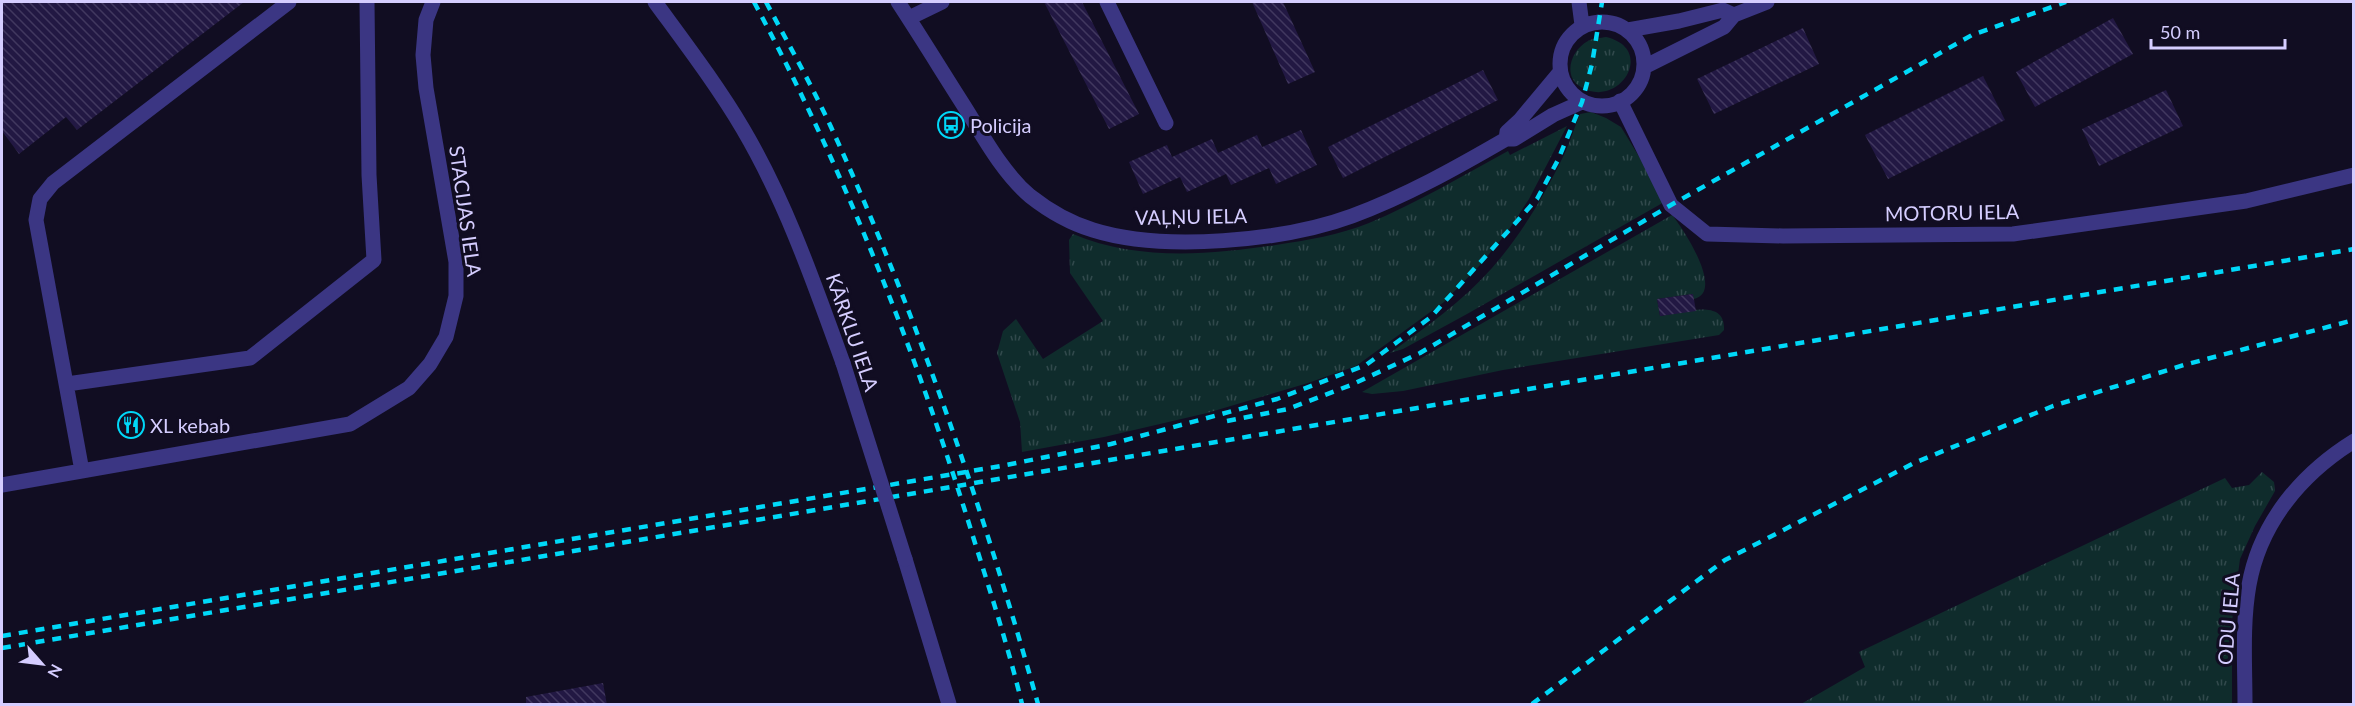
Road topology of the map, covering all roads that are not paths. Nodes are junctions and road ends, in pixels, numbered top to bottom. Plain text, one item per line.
1 (289, 2) edge
2 (367, 2) edge
3 (432, 2) edge
4 (655, 2) edge
5 (898, 2) edge
6 (942, 2) edge
7 (1107, 2) edge
8 (1579, 2) edge
9 (1767, 2) edge
10 (1734, 15) junction
11 (909, 18) junction
12 (1582, 26) junction
13 (1628, 30) junction
14 (1644, 66) junction
15 (1560, 72) junction
16 (1620, 101) junction
17 (1582, 102) junction
18 (1166, 123) dead end
19 (1506, 139) junction
20 (2354, 176) edge
21 (67, 384) junction
22 (2354, 441) edge
23 (82, 471) junction
24 (2, 485) edge
25 (949, 705) edge
26 (2245, 705) edge

1 - 21 street
2 - 21 street
3 - 23 street, STACIJAS IELA
4 - 25 street, KĀRKLU IELA, bridge
5 - 11 street, VAĻŅU IELA
6 - 11 street
7 - 18 street
8 - 12 street
9 - 10 street
10 - 13 street
10 - 14 street
11 - 19 street, VAĻŅU IELA
12 - 13 street
12 - 15 street
13 - 14 street
14 - 16 street
15 - 17 street
15 - 19 street
16 - 17 street
16 - 20 street, MOTORU IELA
17 - 19 street, VAĻŅU IELA
21 - 23 street
22 - 26 street, ODU IELA
23 - 24 street, STACIJAS IELA

